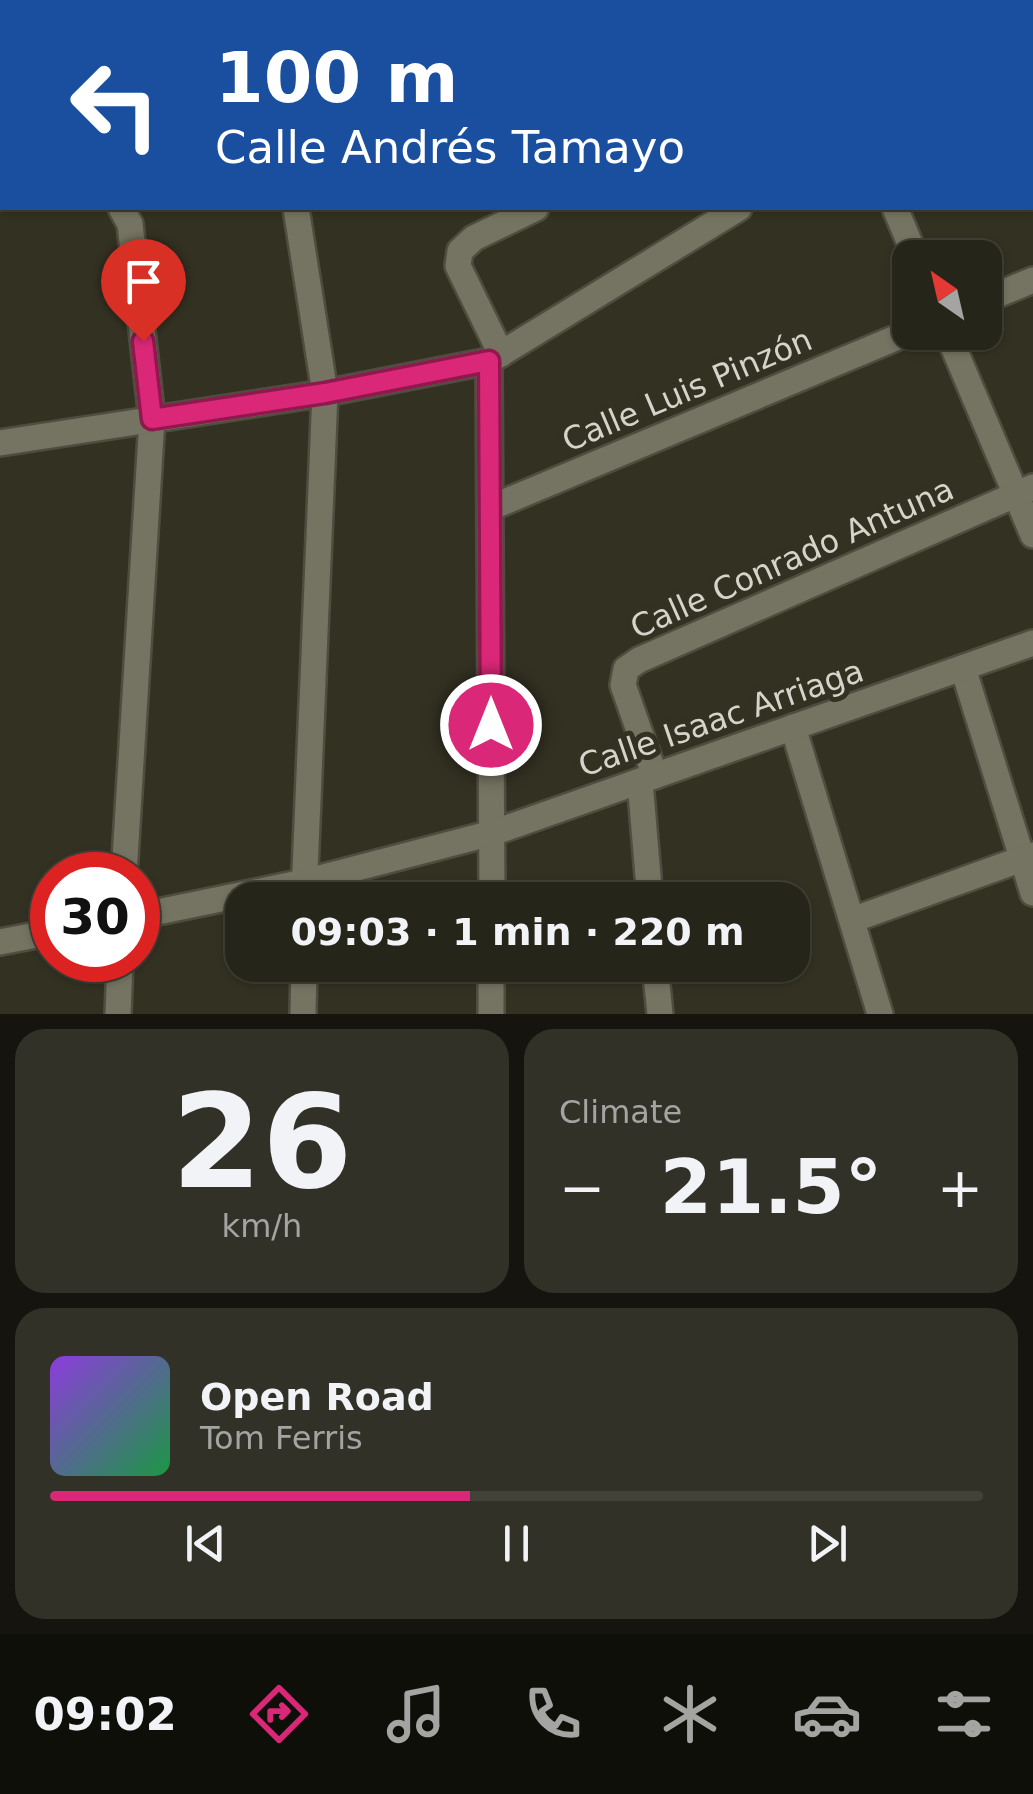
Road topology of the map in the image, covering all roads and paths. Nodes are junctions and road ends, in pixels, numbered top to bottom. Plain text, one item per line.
1 (122, 210) edge
2 (296, 210) edge
3 (532, 210) edge
4 (736, 210) edge
5 (896, 210) edge
6 (908, 240) edge
7 (1033, 280) edge
8 (1002, 293) edge
9 (892, 340) edge
10 (956, 350) edge
11 (495, 358) junction
12 (325, 393) junction
13 (152, 419) junction
14 (0, 442) edge
15 (1024, 490) edge
16 (490, 508) junction
17 (1033, 535) edge
18 (1033, 643) edge
19 (963, 668) junction
20 (794, 727) junction
21 (647, 779) junction
22 (492, 834) junction
23 (125, 852) edge
24 (1028, 857) edge
25 (304, 882) edge
26 (334, 882) edge
27 (492, 882) edge
28 (650, 882) edge
29 (1033, 893) edge
30 (225, 903) edge
31 (160, 913) edge
32 (852, 920) junction
33 (30, 936) edge
34 (0, 942) edge
35 (119, 982) edge
36 (304, 982) edge
37 (492, 982) edge
38 (657, 982) edge
39 (118, 1014) edge
40 (303, 1014) edge
41 (492, 1014) edge
42 (660, 1014) edge
43 (880, 1014) edge

1 - 13 street
2 - 12 street
3 - 11 street
4 - 11 street
5 - 6 street
7 - 8 street
9 - 16 street, Calle Luis Pinzón
10 - 15 street
11 - 12 street
11 - 16 street
12 - 13 street
12 - 25 street
13 - 14 street
13 - 23 street
15 - 17 street
15 - 21 street, Calle Conrado Antuna
16 - 22 street
18 - 19 street, Calle Isaac Arriaga
19 - 20 street, Calle Isaac Arriaga
19 - 24 street
20 - 21 street, Calle Isaac Arriaga
20 - 32 street
21 - 22 street, Calle Isaac Arriaga
21 - 28 street, Calle Conrado Antuna
22 - 26 street, Calle Isaac Arriaga
22 - 27 street
24 - 29 street
24 - 32 street
30 - 31 street, Calle Isaac Arriaga
32 - 43 street
33 - 34 street
35 - 39 street
36 - 40 street
37 - 41 street
38 - 42 street

